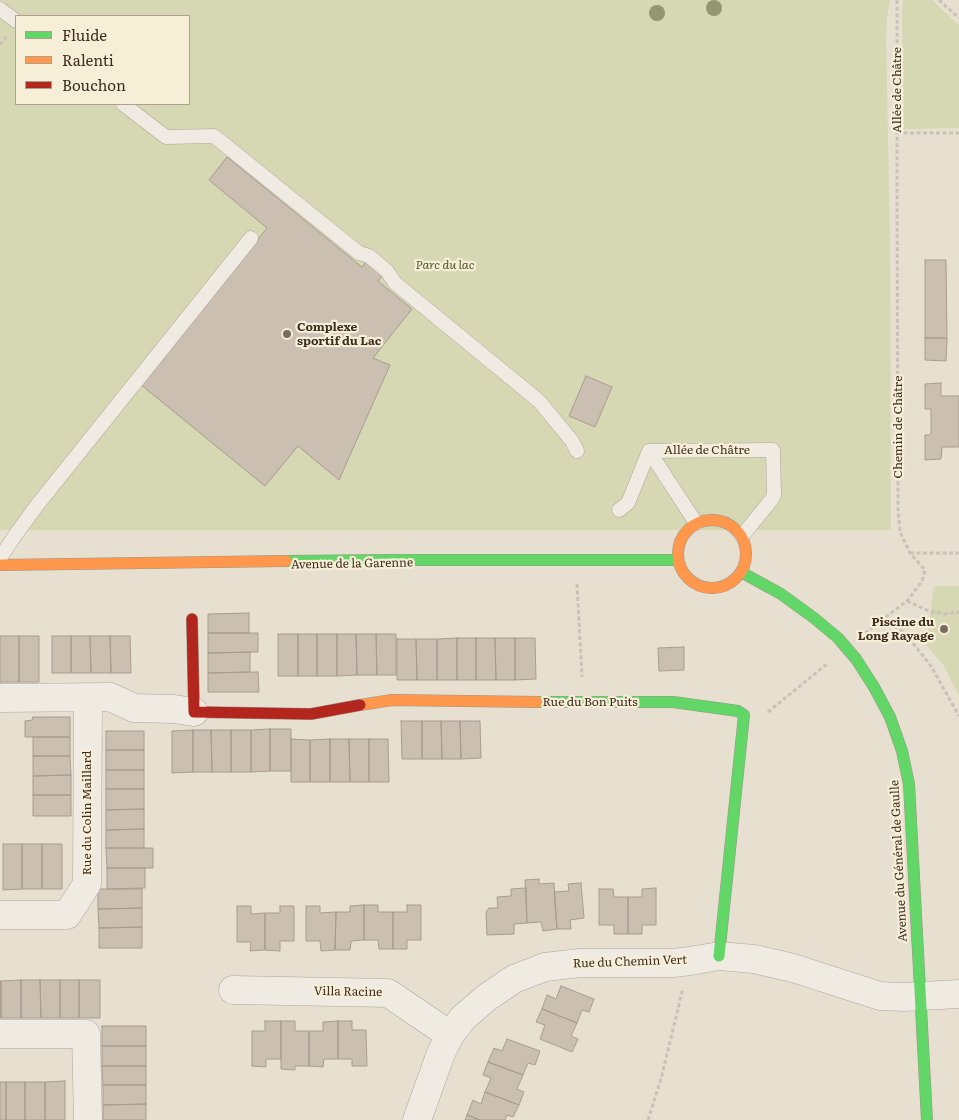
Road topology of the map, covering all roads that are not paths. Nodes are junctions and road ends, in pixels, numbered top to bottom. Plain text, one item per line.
1 (0, 9) edge
2 (15, 20) edge
3 (124, 105) edge
4 (251, 238) dead end
5 (649, 450) junction
6 (576, 451) dead end
7 (619, 510) dead end
8 (696, 523) junction
9 (742, 536) junction
10 (0, 558) edge
11 (678, 560) junction
12 (0, 565) edge
13 (742, 572) junction
14 (192, 619) dead end
15 (88, 697) junction
16 (0, 698) edge
17 (194, 712) junction
18 (0, 915) edge
19 (719, 956) junction
20 (232, 990) dead end
21 (959, 994) edge
22 (920, 996) junction
23 (0, 1034) edge
24 (450, 1035) junction
25 (926, 1098) junction
26 (88, 1120) edge
27 (417, 1120) edge
28 (927, 1120) edge
29 (933, 1120) edge

1 - 2 lane
3 - 6 lane
4 - 10 lane
5 - 7 lane, Allée de Châtre
5 - 8 lane
5 - 9 lane, Allée de Châtre
8 - 9 street
8 - 11 street
9 - 13 street
11 - 12 street, Avenue de la Garenne
11 - 13 street
13 - 22 street, Avenue du Général de Gaulle
14 - 17 street
15 - 16 street, Rue du Bon Puits
15 - 17 street, Rue du Bon Puits
15 - 18 street, Rue du Colin Maillard
17 - 19 street, Rue du Bon Puits
19 - 22 street, Rue du Chemin Vert
19 - 24 street, Rue du Chemin Vert
20 - 24 street, Villa Racine
21 - 22 street, Rue du Chemin Vert
22 - 25 street, Avenue du Général de Gaulle
23 - 26 street
24 - 27 street, Rue du Chemin Vert
25 - 28 street, Avenue du Général de Gaulle
25 - 29 street, Avenue du Général de Gaulle

